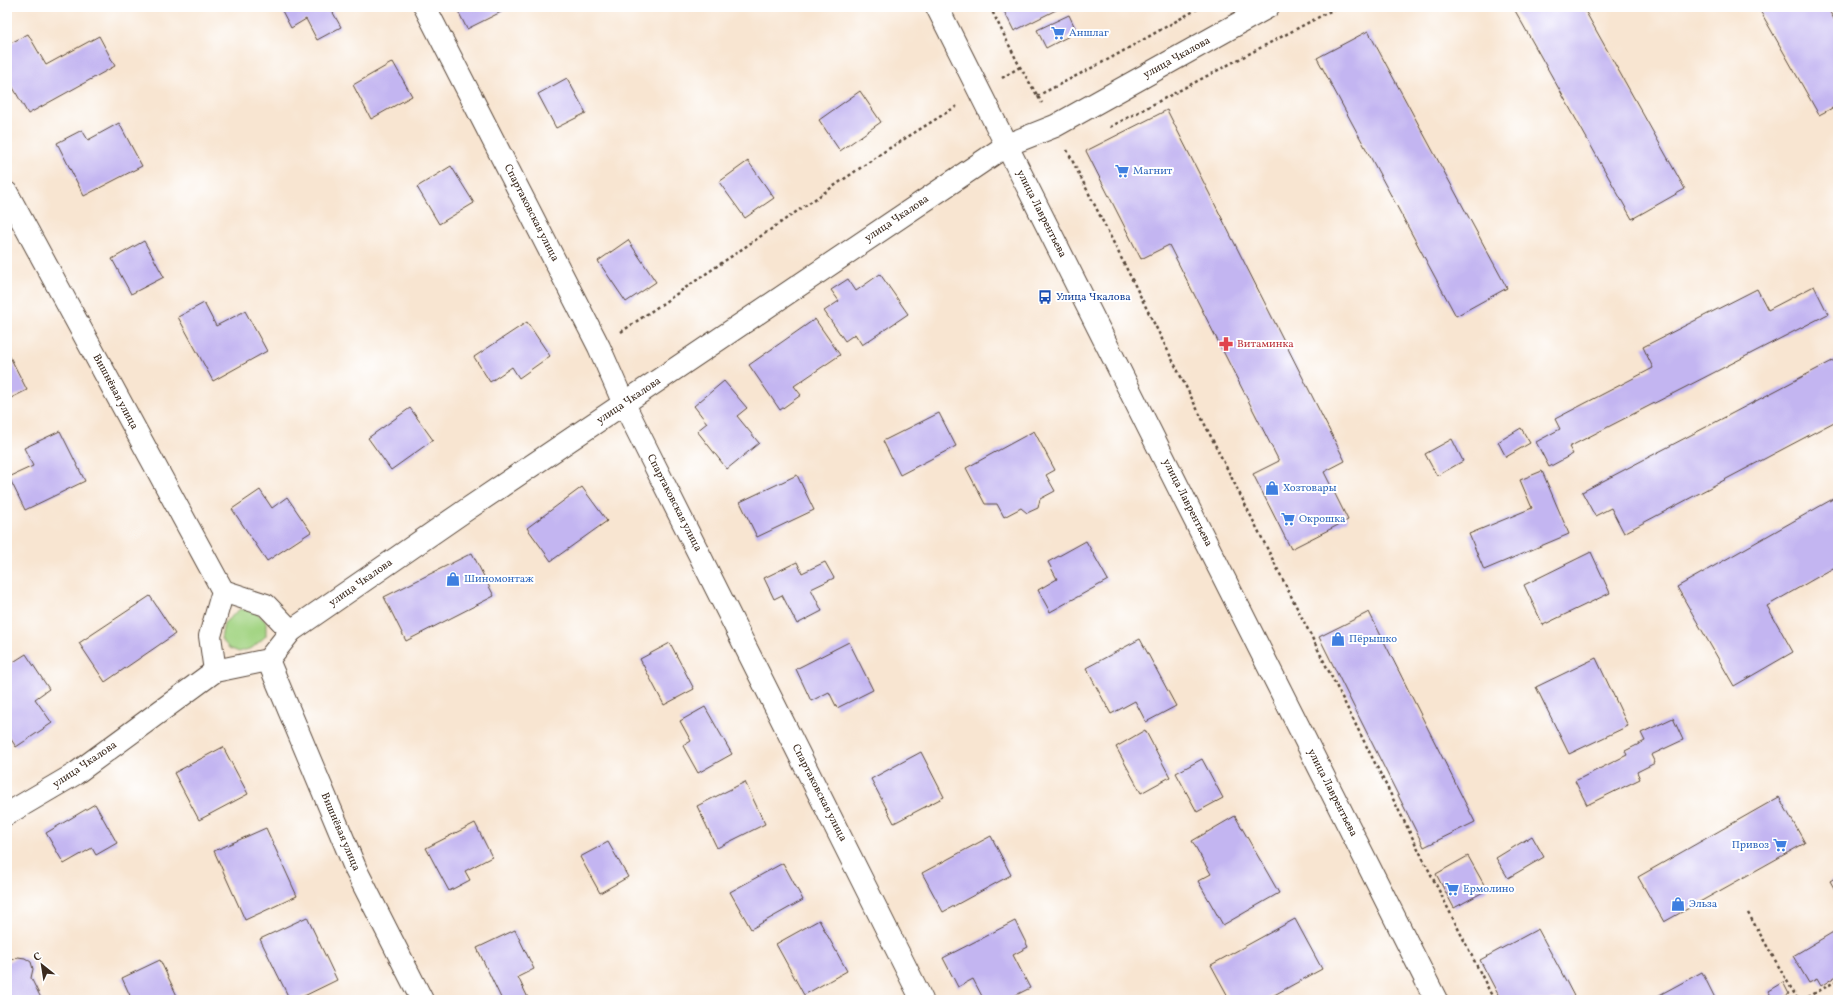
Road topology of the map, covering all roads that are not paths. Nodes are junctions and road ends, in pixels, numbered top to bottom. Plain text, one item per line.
1 (425, 7) edge
2 (937, 7) edge
3 (1268, 7) edge
4 (1007, 145) junction
5 (7, 193) edge
6 (624, 404) junction
7 (223, 591) junction
8 (291, 631) junction
9 (268, 660) junction
10 (215, 670) junction
11 (7, 814) edge
12 (422, 1000) edge
13 (922, 1000) edge
14 (1436, 1000) edge

1 - 6 street, Спартаковская улица
2 - 4 street, улица Лаврентьева
3 - 4 street, улица Чкалова
4 - 6 street, улица Чкалова
4 - 14 street, улица Лаврентьева
5 - 7 street, Вишнёвая улица
6 - 8 street, улица Чкалова
6 - 13 street, Спартаковская улица
7 - 8 street
7 - 10 street
8 - 9 street, улица Чкалова
9 - 10 street, улица Чкалова
9 - 12 street, Вишнёвая улица
10 - 11 street, улица Чкалова

